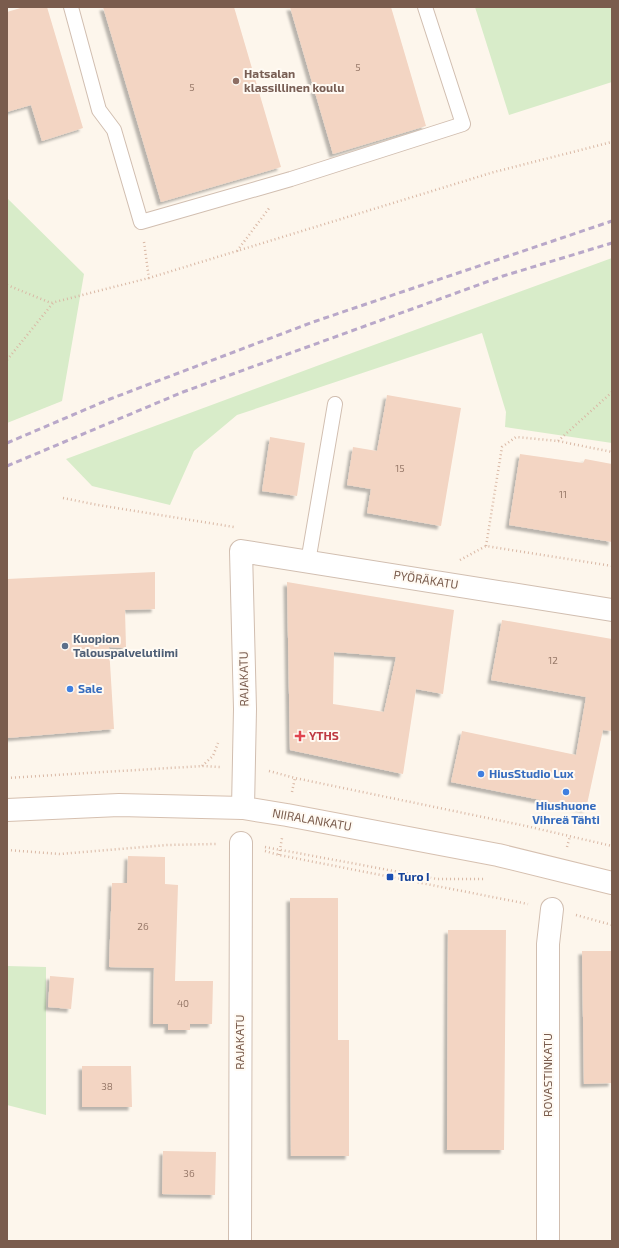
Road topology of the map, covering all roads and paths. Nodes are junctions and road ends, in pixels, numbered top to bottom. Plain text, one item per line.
1 (71, 7) edge
2 (426, 7) edge
3 (612, 142) edge
4 (291, 179) junction
5 (142, 222) junction
6 (236, 251) junction
7 (149, 278) junction
8 (7, 285) edge
9 (51, 303) junction
10 (7, 360) edge
11 (612, 392) edge
12 (335, 404) dead end
13 (558, 441) junction
14 (612, 452) edge
15 (63, 498) dead end
16 (237, 528) dead end
17 (486, 546) junction
18 (241, 551) joint
19 (308, 562) junction
20 (455, 563) dead end
21 (612, 566) edge
22 (612, 610) edge
23 (243, 768) junction
24 (7, 778) edge
25 (243, 808) junction
26 (7, 810) edge
27 (241, 843) junction
28 (612, 846) edge
29 (7, 850) edge
30 (490, 879) dead end
31 (612, 884) edge
32 (552, 909) junction
33 (612, 925) edge
34 (240, 1241) edge
35 (548, 1241) edge

1 - 5 lane
2 - 4 lane
3 - 6 path
4 - 5 lane
4 - 6 path
5 - 7 path
6 - 7 path
7 - 9 path
8 - 9 path
9 - 10 path
11 - 13 path
12 - 19 lane
13 - 14 path
13 - 17 path
15 - 16 path
17 - 20 path
17 - 21 path
18 - 19 street, PYÖRÄKATU
18 - 23 street, RAJAKATU
19 - 22 street, PYÖRÄKATU
23 - 24 path
23 - 25 street, RAJAKATU
23 - 28 path
25 - 26 street, NIIRALANKATU
25 - 31 street, NIIRALANKATU
27 - 29 path
27 - 30 path
27 - 32 path
27 - 34 street, RAJAKATU
32 - 33 path
32 - 35 street, ROVASTINKATU

